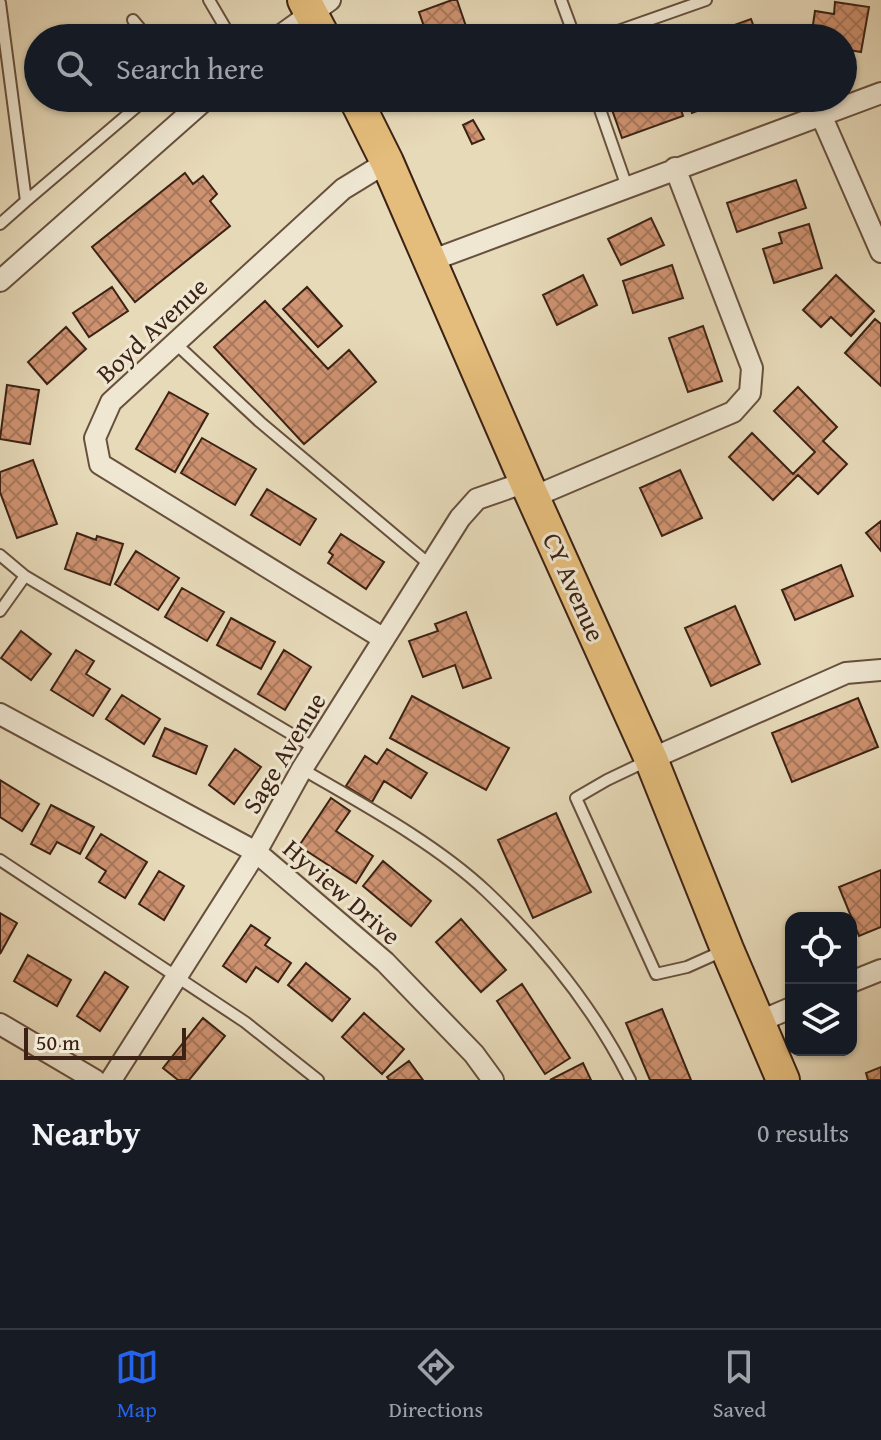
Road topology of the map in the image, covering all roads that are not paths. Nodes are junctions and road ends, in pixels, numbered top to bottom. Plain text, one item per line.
1 (209, 0) edge
2 (561, 0) edge
3 (706, 0) edge
4 (0, 3) edge
5 (317, 12) edge
6 (133, 20) dead end
7 (136, 24) edge
8 (223, 24) edge
9 (299, 24) edge
10 (570, 24) edge
11 (638, 24) edge
12 (881, 93) edge
13 (857, 102) edge
14 (131, 112) edge
15 (187, 112) edge
16 (362, 112) edge
17 (601, 112) edge
18 (829, 112) edge
19 (821, 115) junction
20 (387, 162) junction
21 (675, 168) junction
22 (627, 187) junction
23 (26, 201) junction
24 (0, 224) edge
25 (881, 252) edge
26 (430, 261) junction
27 (0, 281) edge
28 (175, 343) junction
29 (530, 489) junction
30 (0, 555) edge
31 (429, 564) junction
32 (25, 576) junction
33 (0, 611) edge
34 (384, 639) junction
35 (881, 670) edge
36 (0, 714) edge
37 (315, 748) junction
38 (651, 759) junction
39 (302, 769) junction
40 (256, 852) junction
41 (0, 860) edge
42 (727, 949) junction
43 (881, 970) edge
44 (177, 977) junction
45 (857, 980) edge
46 (785, 1011) edge
47 (758, 1022) junction
48 (0, 1024) edge
49 (95, 1080) edge
50 (111, 1080) edge
51 (318, 1080) edge
52 (493, 1080) edge
53 (630, 1080) edge
54 (783, 1080) edge

1 - 8 lane
2 - 10 lane
3 - 11 lane
4 - 23 lane
5 - 9 street
6 - 7 lane
12 - 13 street
14 - 23 lane
15 - 27 street
16 - 20 main road, CY Avenue
17 - 22 lane
18 - 19 street
19 - 21 street
19 - 25 street
20 - 26 main road, CY Avenue
20 - 28 street, Boyd Avenue
21 - 22 street
21 - 29 street, Sage Avenue
22 - 26 street
23 - 24 lane
26 - 29 main road, CY Avenue
28 - 31 lane
28 - 34 street, Boyd Avenue
29 - 31 street, Sage Avenue
29 - 38 main road, CY Avenue
30 - 32 lane
31 - 34 street, Sage Avenue
32 - 33 lane
32 - 37 lane
34 - 37 street, Sage Avenue
35 - 38 street
36 - 40 street, Hyview Drive
37 - 39 street, Sage Avenue
38 - 42 main road, CY Avenue
38 - 42 lane
39 - 40 street, Sage Avenue
39 - 53 lane
40 - 44 street, Sage Avenue
40 - 52 street, Hyview Drive
41 - 44 lane
42 - 47 main road, CY Avenue
43 - 45 street
44 - 50 street, Sage Avenue
44 - 51 lane
46 - 47 street
47 - 54 main road, CY Avenue
48 - 49 street

